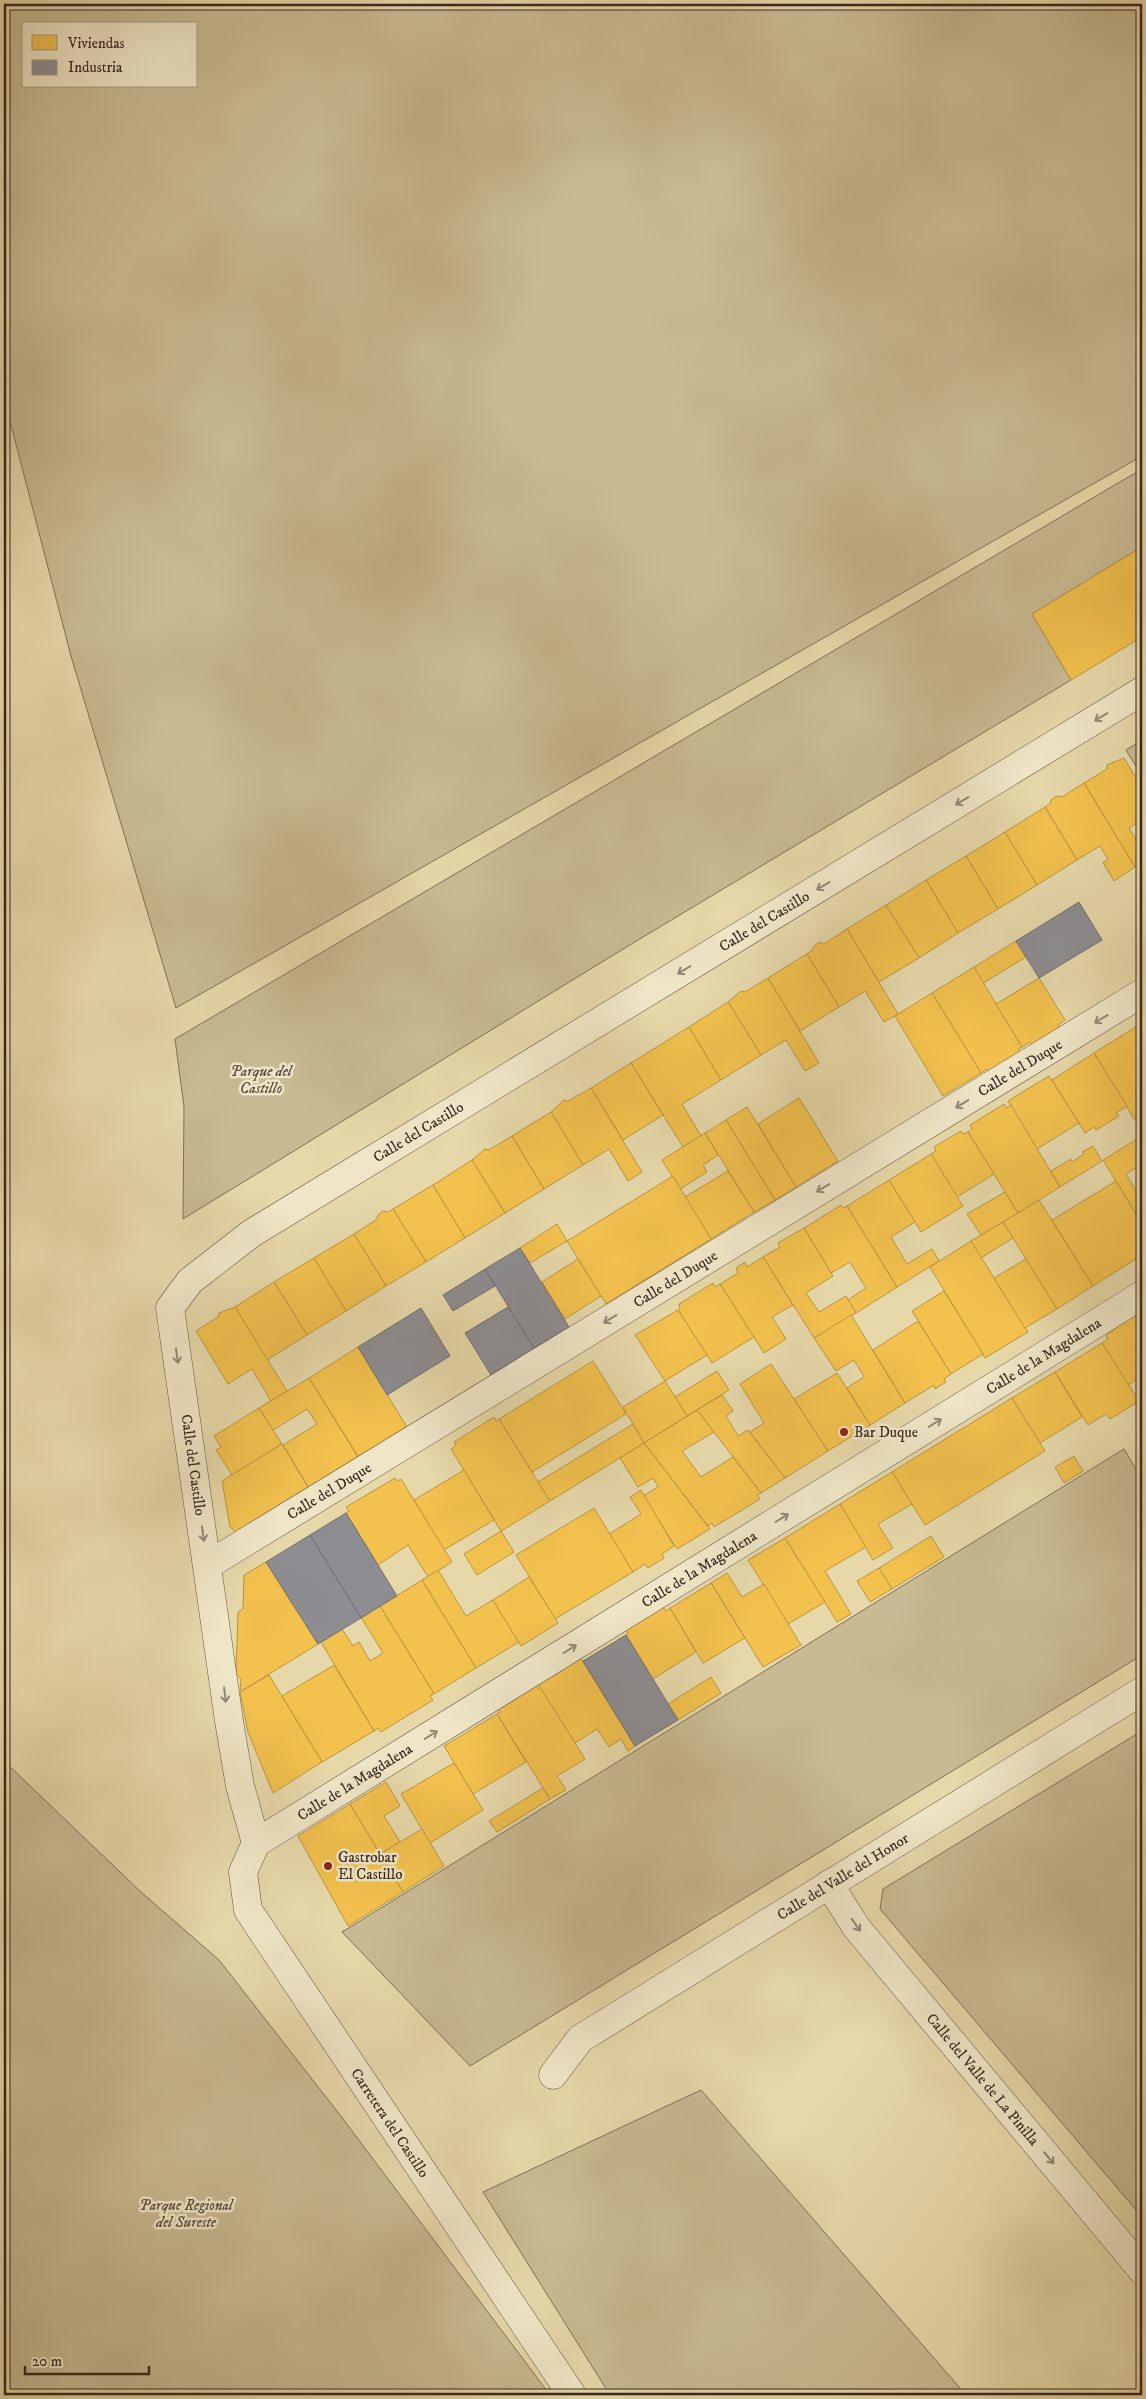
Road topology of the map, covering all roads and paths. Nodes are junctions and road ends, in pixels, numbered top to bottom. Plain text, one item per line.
1 (1142, 691) edge
2 (1142, 993) edge
3 (1142, 1295) edge
4 (208, 1565) junction
5 (1142, 1691) edge
6 (256, 1843) junction
7 (830, 1884) junction
8 (553, 2075) dead end
9 (1142, 2270) edge
10 (572, 2395) edge

1 -> 4 street, Calle del Castillo
2 -> 4 street, Calle del Duque
6 -> 3 street, Calle de la Magdalena
4 -> 6 street, Calle del Castillo
5 - 7 street, Calle del Valle del Honor
6 - 10 street, Carretera del Castillo
7 - 8 street, Calle del Valle del Honor
7 -> 9 street, Calle del Valle de La Pinilla

